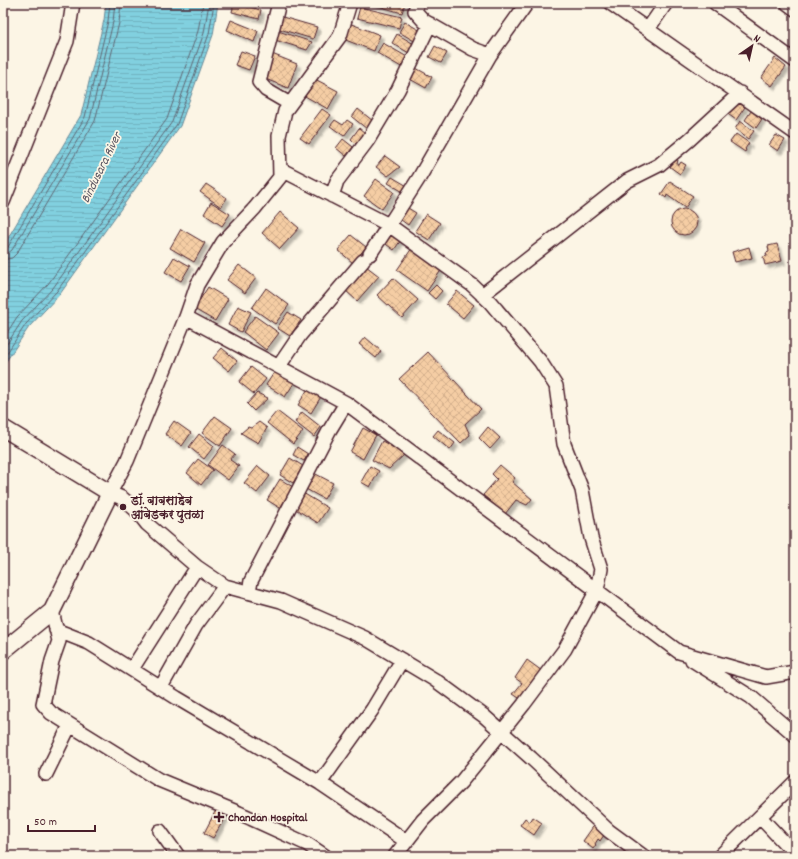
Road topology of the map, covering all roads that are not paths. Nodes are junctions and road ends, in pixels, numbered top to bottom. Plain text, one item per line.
1 (72, 3) edge
2 (279, 3) edge
3 (350, 3) edge
4 (417, 3) edge
5 (527, 3) edge
6 (610, 3) edge
7 (666, 3) edge
8 (715, 3) edge
9 (787, 3) edge
10 (795, 8) edge
11 (430, 24) junction
12 (648, 29) junction
13 (490, 55) junction
14 (795, 61) edge
15 (740, 93) junction
16 (290, 104) junction
17 (795, 133) edge
18 (280, 169) junction
19 (332, 196) junction
20 (3, 202) edge
21 (390, 225) junction
22 (482, 295) junction
23 (186, 317) junction
24 (279, 366) junction
25 (346, 402) junction
26 (3, 428) edge
27 (110, 493) junction
28 (197, 567) junction
29 (225, 586) junction
30 (597, 590) junction
31 (249, 592) junction
32 (52, 612) junction
33 (56, 630) junction
34 (3, 650) edge
35 (679, 652) junction
36 (402, 660) junction
37 (132, 669) junction
38 (795, 672) edge
39 (160, 687) junction
40 (70, 725) junction
41 (501, 732) junction
42 (795, 735) edge
43 (46, 774) dead end
44 (795, 782) edge
45 (320, 783) junction
46 (760, 817) junction
47 (160, 831) dead end
48 (406, 841) junction
49 (795, 854) edge
50 (178, 856) edge
51 (325, 856) edge
52 (395, 856) edge
53 (643, 856) edge
54 (720, 856) edge

1 - 20 street
2 - 16 street
3 - 16 street
4 - 11 street
5 - 13 street
6 - 12 street
7 - 12 street
8 - 14 street
9 - 10 street
11 - 13 street
11 - 19 street
12 - 15 street
13 - 21 street
15 - 17 street
15 - 22 street
16 - 18 street
18 - 19 street
18 - 23 street
19 - 21 street
21 - 22 street
21 - 24 street
22 - 30 street
23 - 24 street
23 - 27 street
24 - 25 street
25 - 30 street
25 - 31 street
26 - 27 main road
27 - 28 street
27 - 32 main road
28 - 29 street
28 - 37 street
29 - 31 street
29 - 39 street
30 - 35 street
30 - 41 street
31 - 36 street
32 - 33 street
32 - 34 main road
33 - 37 street
33 - 40 street
35 - 38 street
35 - 42 street
36 - 41 street
36 - 45 street
37 - 39 street
39 - 45 street
40 - 43 street
40 - 51 street
41 - 48 street
41 - 53 street
44 - 46 street
45 - 48 street
46 - 49 street
46 - 54 street
47 - 50 street
48 - 52 street

